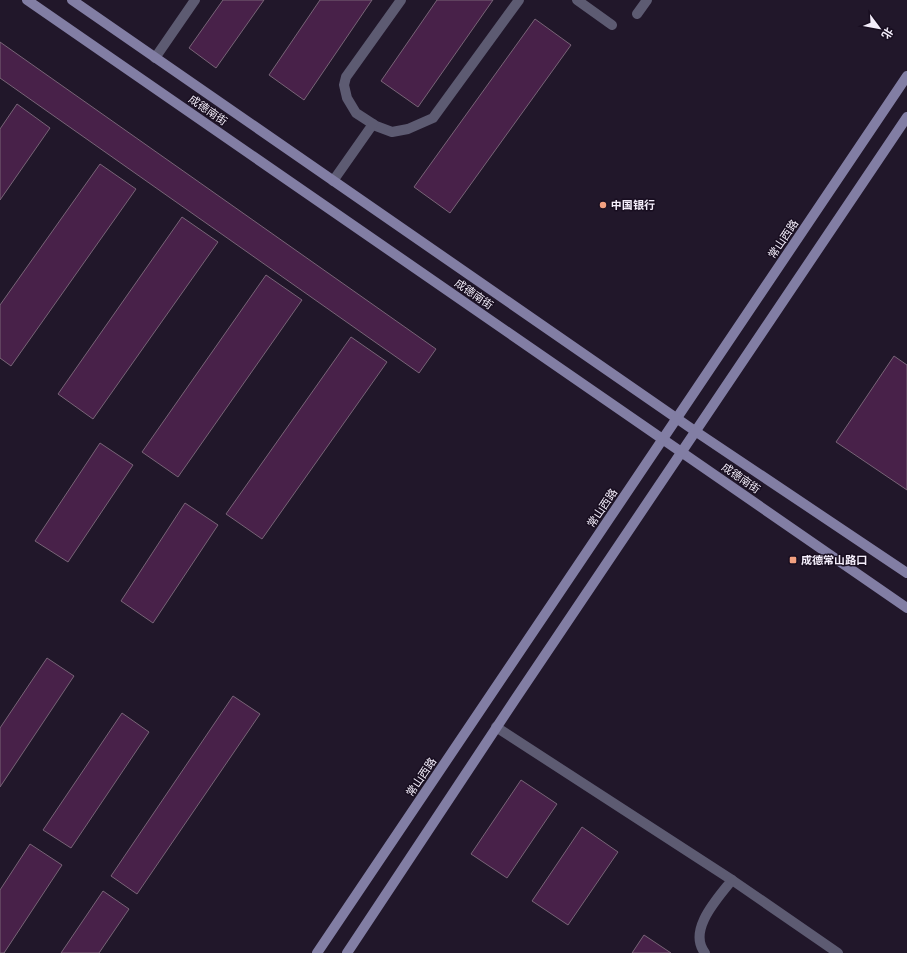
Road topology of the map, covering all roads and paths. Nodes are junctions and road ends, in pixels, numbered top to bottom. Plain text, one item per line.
1 (28, 0) edge
2 (72, 0) edge
3 (195, 0) edge
4 (401, 0) edge
5 (518, 0) edge
6 (576, 0) edge
7 (647, 0) edge
8 (637, 14) dead end
9 (612, 25) dead end
10 (155, 58) junction
11 (907, 76) edge
12 (907, 117) edge
13 (373, 124) junction
14 (333, 181) junction
15 (677, 418) junction
16 (695, 431) junction
17 (663, 439) junction
18 (682, 452) junction
19 (907, 573) edge
20 (907, 608) edge
21 (496, 727) junction
22 (732, 880) junction
23 (317, 953) edge
24 (347, 953) edge
25 (705, 953) edge
26 (838, 953) edge

1 - 17 main road, 成德南街
2 - 10 main road, 成德南街
3 - 10 street
4 - 13 street
5 - 13 street
6 - 9 street
7 - 8 street
10 - 14 main road, 成德南街
11 - 15 main road, 常山西路
12 - 16 main road
13 - 14 street
14 - 15 main road, 成德南街
15 - 16 main road, 成德南街
15 - 17 main road, 常山西路
16 - 18 main road
16 - 19 main road, 成德南街
17 - 18 main road, 成德南街
17 - 23 main road, 常山西路
18 - 20 main road, 成德南街
18 - 21 main road
21 - 22 street
21 - 24 main road
22 - 25 street
22 - 26 street

